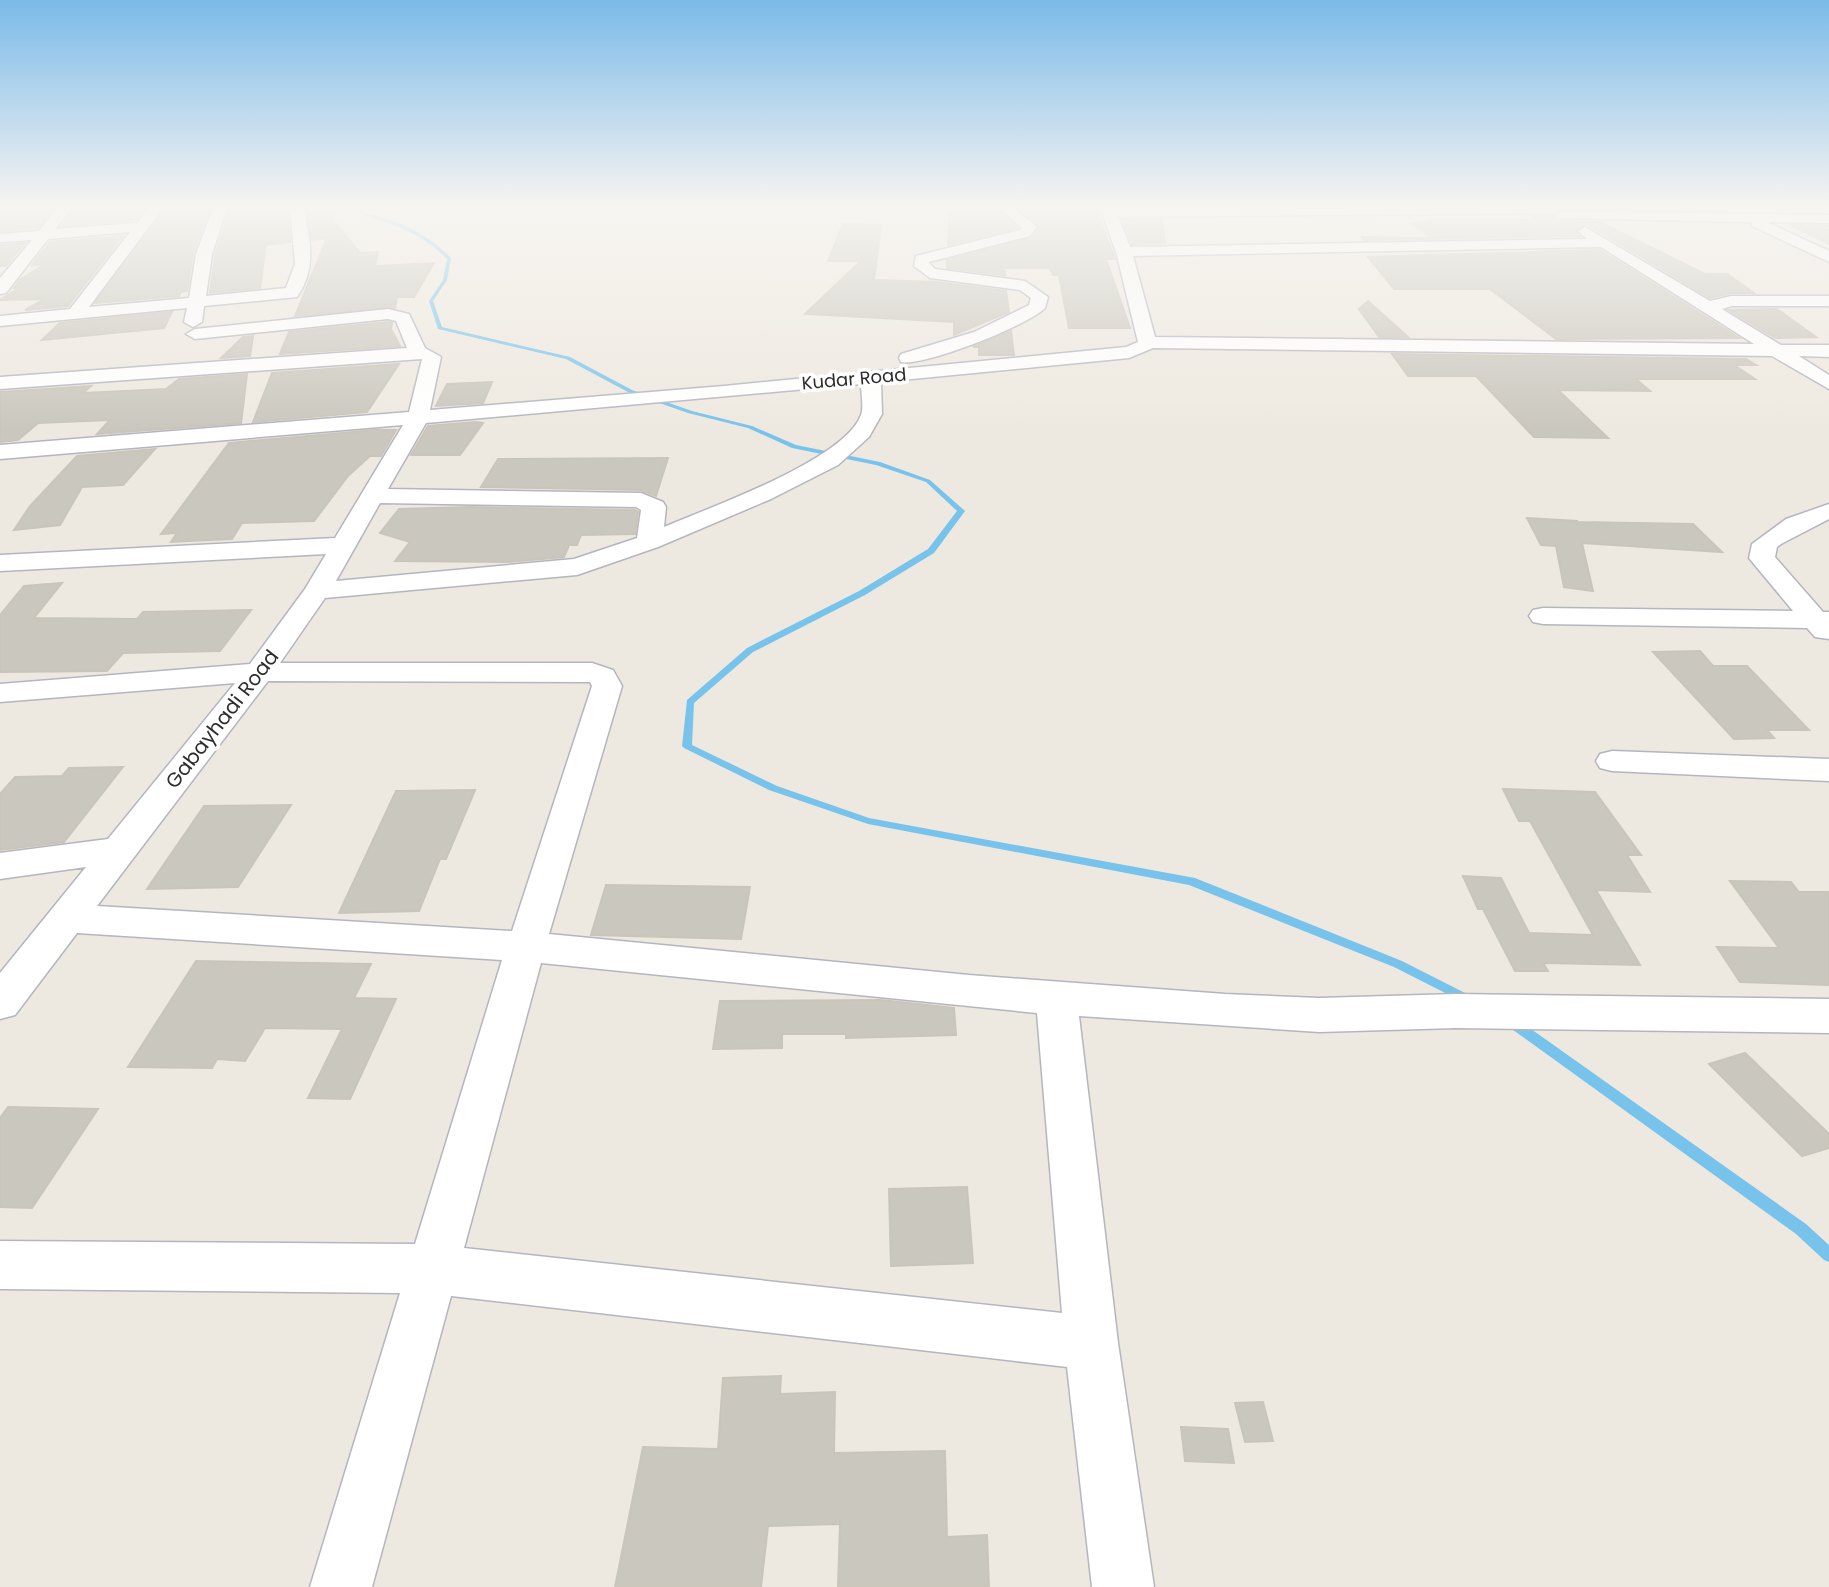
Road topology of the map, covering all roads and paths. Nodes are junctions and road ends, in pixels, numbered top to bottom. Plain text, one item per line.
1 (99, 282) edge
2 (200, 282) edge
3 (297, 282) edge
4 (996, 282) edge
5 (1132, 282) edge
6 (1663, 282) edge
7 (1829, 301) edge
8 (197, 304) junction
9 (1705, 308) junction
10 (75, 314) junction
11 (0, 321) edge
12 (195, 334) junction
13 (1147, 342) junction
14 (1770, 349) junction
15 (1829, 351) edge
16 (418, 353) junction
17 (198, 366) junction
18 (871, 378) junction
19 (0, 383) edge
20 (811, 383) junction
21 (1829, 383) edge
22 (418, 418) junction
23 (0, 452) edge
24 (374, 496) junction
25 (1829, 511) edge
26 (649, 542) junction
27 (346, 545) junction
28 (0, 563) edge
29 (317, 591) junction
30 (1543, 616) dead end
31 (1824, 625) edge
32 (259, 672) junction
33 (0, 693) edge
34 (1612, 761) dead end
35 (1829, 770) edge
36 (120, 850) junction
37 (0, 866) edge
38 (67, 918) junction
39 (526, 947) junction
40 (1056, 998) junction
41 (0, 1003) edge
42 (1829, 1016) edge
43 (0, 1265) edge
44 (431, 1269) junction
45 (1091, 1343) junction
46 (341, 1587) edge
47 (1123, 1587) edge

1 - 10 street
2 - 8 street
3 - 8 street
4 - 20 street
5 - 13 street
6 - 9 street
7 - 9 street
8 - 10 street
8 - 12 street
9 - 14 street
10 - 11 street
12 - 16 street
12 - 17 street
13 - 14 street, Kudar Road
13 - 18 street, Kudar Road
14 - 15 street, Kudar Road
14 - 21 street
16 - 17 street
16 - 22 street, Gabayhadi Road
17 - 19 street
18 - 20 street, Kudar Road
18 - 26 street
20 - 22 street, Kudar Road
22 - 23 street, Kudar Road
22 - 24 street, Gabayhadi Road
24 - 26 street
24 - 27 street, Gabayhadi Road
25 - 31 street
26 - 29 street
27 - 28 street
27 - 29 street, Gabayhadi Road
29 - 32 street, Gabayhadi Road
30 - 31 street
32 - 33 street
32 - 36 street, Gabayhadi Road
32 - 39 street
34 - 35 street
36 - 37 street
36 - 38 street, Gabayhadi Road
38 - 39 street
38 - 41 street, Gabayhadi Road
39 - 40 street
39 - 44 street
40 - 42 street
40 - 45 street
43 - 44 street
44 - 45 street
44 - 46 street
45 - 47 street

